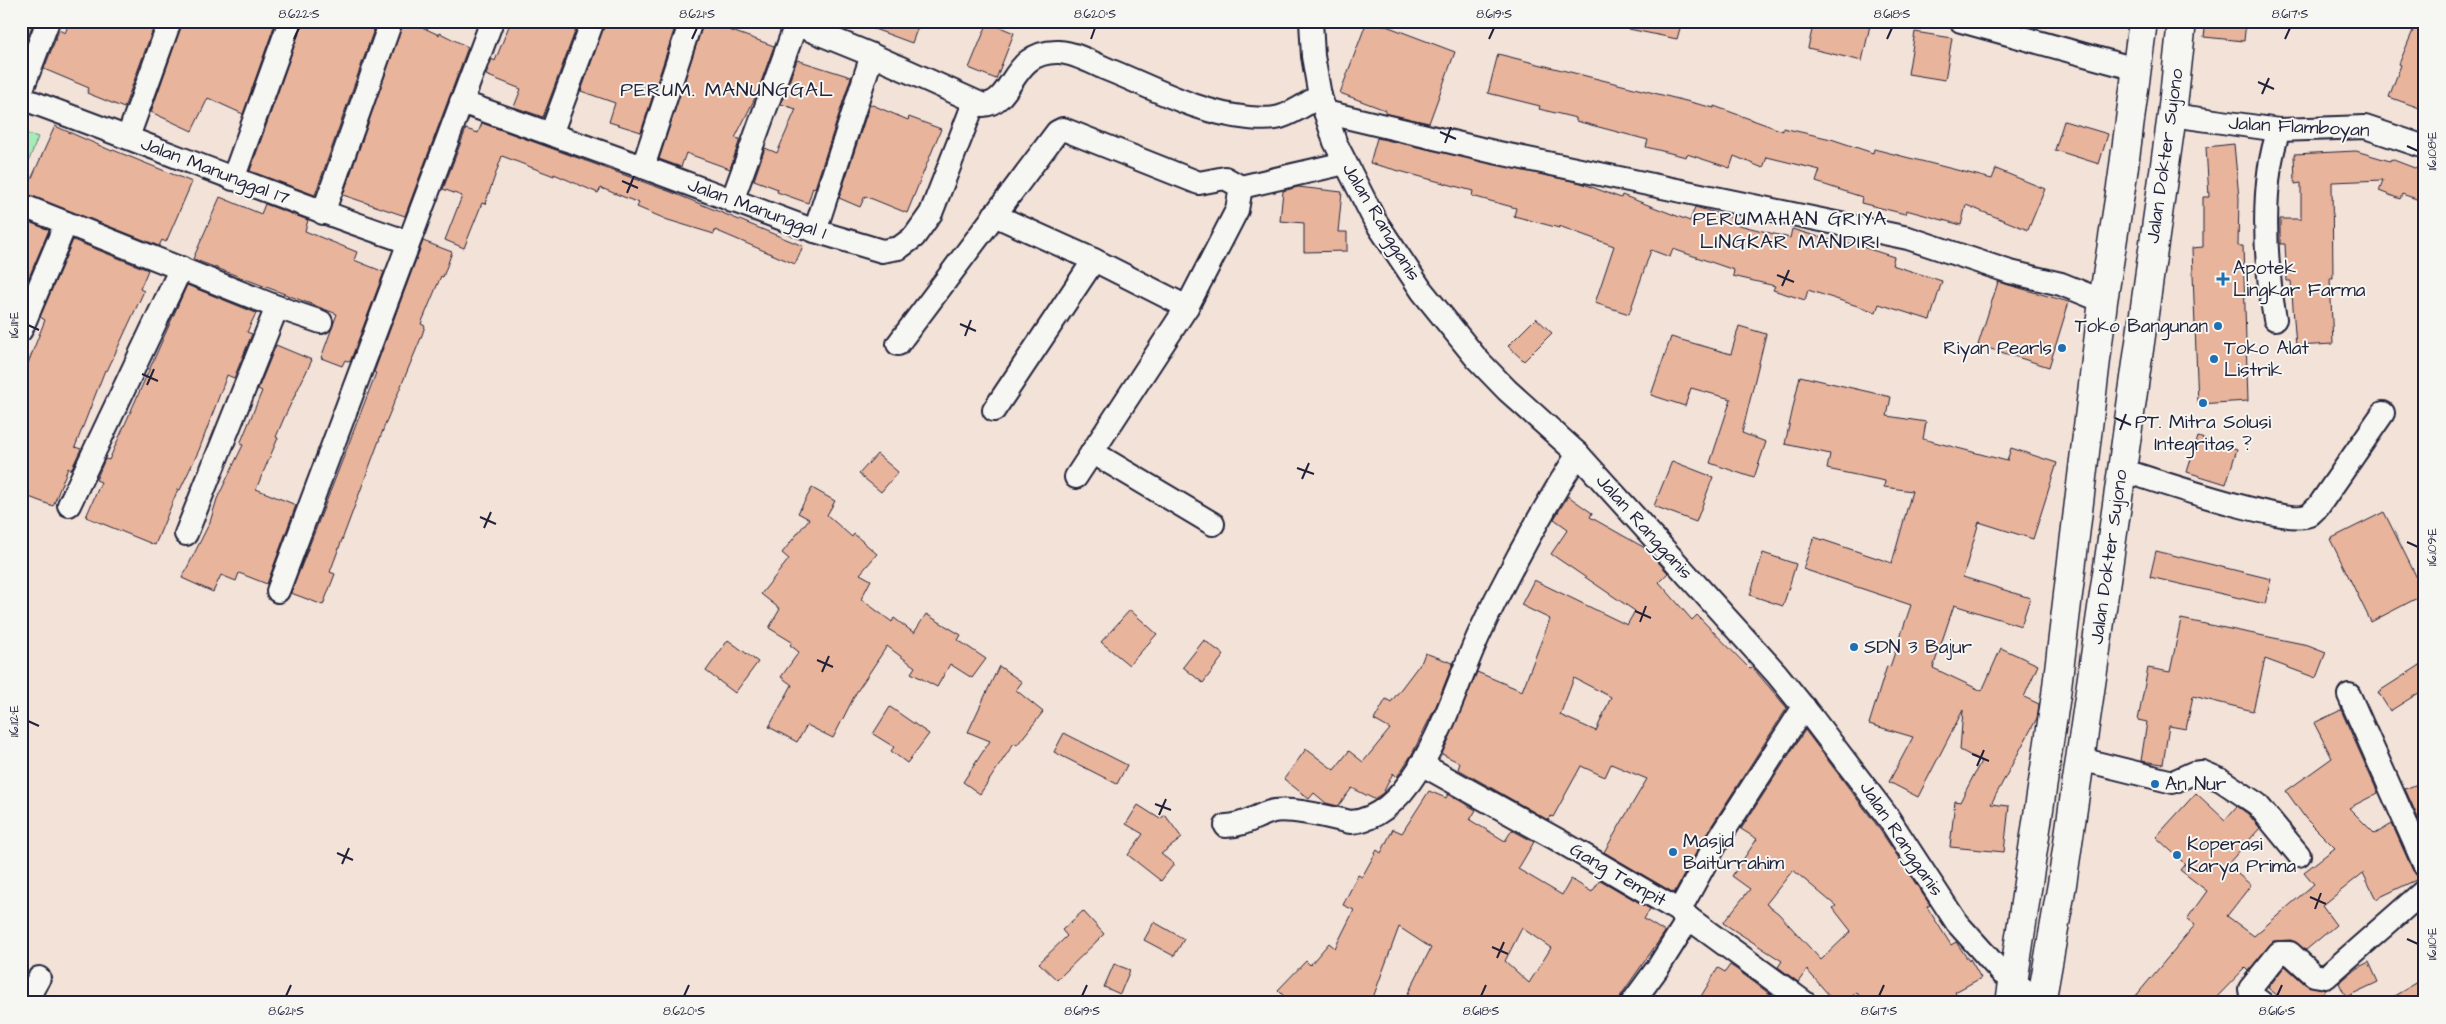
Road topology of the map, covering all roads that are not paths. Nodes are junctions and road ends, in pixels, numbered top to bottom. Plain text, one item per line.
1 (48, 21) edge
2 (170, 21) edge
3 (290, 21) edge
4 (391, 21) edge
5 (593, 21) edge
6 (691, 21) edge
7 (1311, 21) edge
8 (1961, 21) edge
9 (2143, 21) edge
10 (2182, 21) edge
11 (486, 23) edge
12 (792, 23) edge
13 (872, 55) junction
14 (2136, 69) junction
15 (21, 92) edge
16 (21, 98) edge
17 (460, 102) junction
18 (974, 103) junction
19 (1323, 104) junction
20 (2172, 115) junction
21 (2279, 130) junction
22 (551, 134) junction
23 (128, 137) junction
24 (2424, 144) edge
25 (1345, 163) junction
26 (643, 167) junction
27 (234, 179) junction
28 (1241, 187) junction
29 (732, 201) junction
30 (21, 205) edge
31 (323, 213) junction
32 (994, 215) junction
33 (66, 223) junction
34 (816, 231) junction
35 (408, 242) junction
36 (1094, 260) junction
37 (181, 268) junction
38 (2103, 301) junction
39 (277, 307) junction
40 (1187, 307) junction
41 (2275, 319) dead end
42 (321, 322) dead end
43 (21, 330) edge
44 (898, 344) dead end
45 (994, 410) dead end
46 (2383, 413) dead end
47 (1092, 452) junction
48 (1578, 454) junction
49 (2122, 470) junction
50 (1076, 477) dead end
51 (69, 506) dead end
52 (1213, 524) dead end
53 (186, 534) dead end
54 (278, 591) dead end
55 (2349, 695) dead end
56 (1804, 707) junction
57 (2080, 759) junction
58 (1421, 764) junction
59 (1226, 826) dead end
60 (2299, 854) dead end
61 (2425, 866) edge
62 (2425, 890) edge
63 (1684, 914) junction
64 (39, 978) dead end
65 (2012, 993) edge
66 (2041, 1002) edge
67 (25, 1003) edge
68 (1632, 1003) edge
69 (1805, 1003) edge
70 (2262, 1003) edge

1 - 15 street
2 - 23 street
3 - 27 street
4 - 31 street
5 - 22 street
6 - 26 street
7 - 19 street, Jalan Rangganis
8 - 14 street
9 - 14 highway
10 - 20 highway, Jalan Dokter Sujono
11 - 17 street
12 - 13 street
12 - 29 street
13 - 18 street
13 - 34 street
14 - 38 highway
16 - 23 street, Jalan Manunggal 17
17 - 22 street, Jalan Manunggal 1
17 - 35 street
18 - 19 street
18 - 34 street, Jalan Manunggal 1
19 - 25 street, Jalan Rangganis
19 - 38 street
20 - 21 street, Jalan Flamboyan
20 - 49 highway, Jalan Dokter Sujono
21 - 24 street, Jalan Flamboyan
21 - 41 street
22 - 26 street, Jalan Manunggal 1
23 - 27 street, Jalan Manunggal 17
25 - 28 street
25 - 48 street, Jalan Rangganis
26 - 29 street, Jalan Manunggal 1
27 - 31 street, Jalan Manunggal 17
28 - 32 street
28 - 40 street
29 - 34 street, Jalan Manunggal 1
30 - 33 street
31 - 35 street, Jalan Manunggal 17
32 - 36 street
32 - 44 street
33 - 37 street
33 - 43 street
35 - 54 street
36 - 40 street
36 - 45 street
37 - 39 street
37 - 51 street
38 - 65 highway
39 - 42 street
39 - 53 street
40 - 47 street
46 - 49 street
47 - 50 street
47 - 52 street
48 - 56 street, Jalan Rangganis
48 - 58 street
49 - 57 highway, Jalan Dokter Sujono
55 - 61 street
56 - 63 street
56 - 65 street, Jalan Rangganis
57 - 60 street
57 - 66 highway, Jalan Dokter Sujono
58 - 59 street
58 - 63 street, Gang Tempit
62 - 70 street
63 - 68 street
63 - 69 street, Gang Tempit
64 - 67 street
65 - 66 street, Jalan Rangganis

